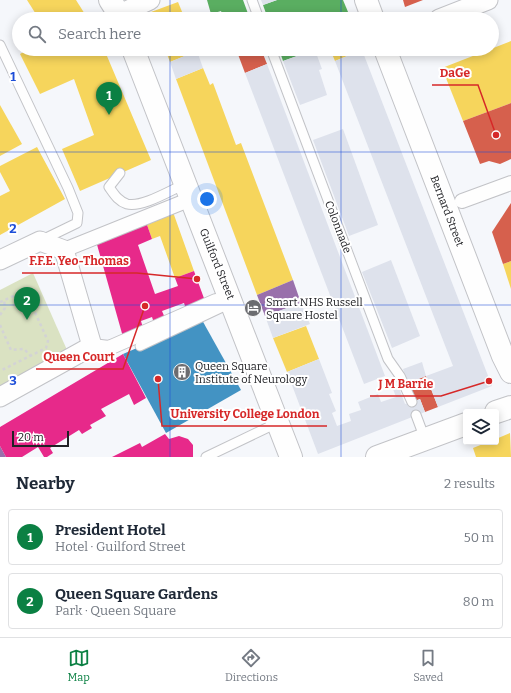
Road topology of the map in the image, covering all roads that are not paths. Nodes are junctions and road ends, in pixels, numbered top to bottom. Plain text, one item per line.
1 (150, 0) edge
2 (252, 0) edge
3 (366, 0) edge
4 (488, 0) edge
5 (118, 11) edge
6 (256, 12) edge
7 (371, 12) edge
8 (457, 12) edge
9 (0, 45) edge
10 (136, 56) edge
11 (274, 56) edge
12 (388, 56) edge
13 (120, 173) dead end
14 (511, 183) edge
15 (188, 191) junction
16 (462, 201) dead end
17 (40, 241) junction
18 (64, 250) junction
19 (0, 260) edge
20 (224, 302) junction
21 (92, 346) junction
22 (140, 346) dead end
23 (511, 372) edge
24 (0, 397) edge
25 (412, 402) dead end
26 (511, 407) edge
27 (499, 411) edge
28 (416, 415) dead end
29 (277, 423) junction
30 (463, 425) edge
31 (425, 439) junction
32 (206, 457) edge
33 (290, 457) edge
34 (377, 457) edge

1 - 5 street
2 - 6 lane
3 - 7 main road
4 - 8 street
9 - 17 lane
10 - 15 main road, Guilford Street
11 - 25 lane, Colonnade
12 - 23 main road, Bernard Street
13 - 15 lane
14 - 16 street
15 - 18 street
15 - 20 main road, Guilford Street
17 - 18 street
17 - 19 street
18 - 21 street
20 - 21 street
20 - 22 lane
20 - 29 main road, Guilford Street
21 - 24 street
26 - 27 main road
28 - 31 lane
29 - 32 lane
29 - 33 main road, Guilford Street
30 - 31 main road
31 - 34 main road

